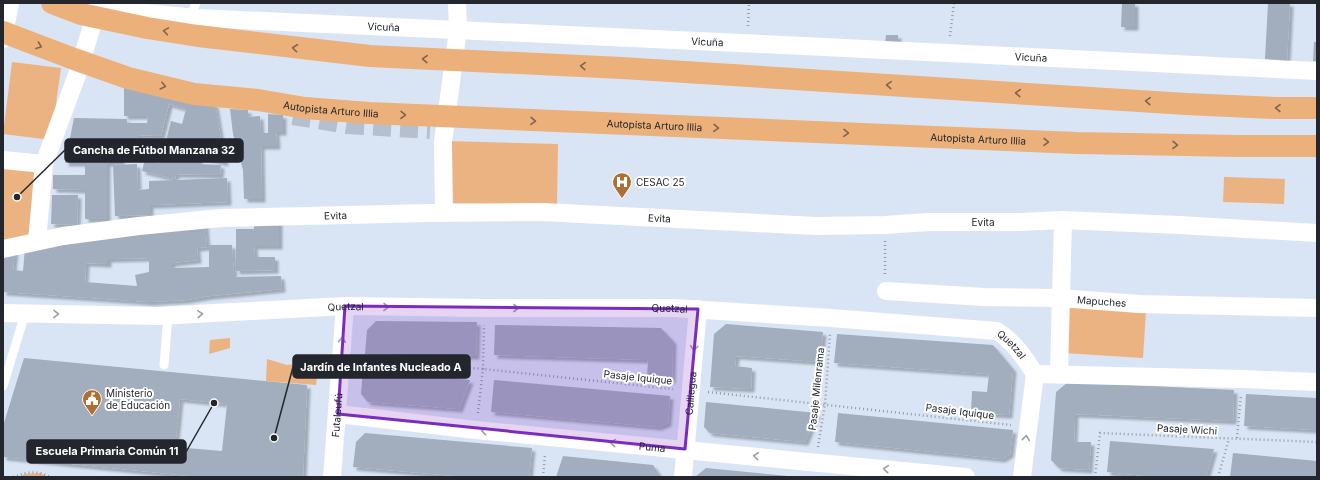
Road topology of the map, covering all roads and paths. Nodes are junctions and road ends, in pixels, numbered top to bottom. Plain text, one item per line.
1 (10, 3) edge
2 (52, 3) edge
3 (457, 3) edge
4 (749, 3) edge
5 (954, 3) edge
6 (95, 4) edge
7 (192, 10) edge
8 (458, 30) junction
9 (3, 32) edge
10 (3, 39) edge
11 (747, 43) junction
12 (949, 53) junction
13 (1317, 71) edge
14 (1317, 108) edge
15 (1317, 146) edge
16 (3, 160) edge
17 (44, 164) junction
18 (444, 213) junction
19 (1063, 220) junction
20 (885, 225) junction
21 (1317, 233) edge
22 (37, 241) junction
23 (3, 250) edge
24 (886, 290) joint
25 (1060, 298) junction
26 (345, 306) junction
27 (484, 308) junction
28 (1317, 308) edge
29 (698, 309) junction
30 (3, 313) edge
31 (25, 314) junction
32 (168, 315) junction
33 (832, 318) junction
34 (341, 356) junction
35 (164, 365) dead end
36 (483, 369) junction
37 (1036, 374) junction
38 (1059, 374) junction
39 (1242, 378) junction
40 (1317, 382) edge
41 (3, 386) edge
42 (690, 390) junction
43 (825, 404) junction
44 (338, 414) junction
45 (1028, 427) junction
46 (476, 430) junction
47 (547, 437) junction
48 (1237, 438) junction
49 (1229, 439) junction
50 (1317, 442) edge
51 (685, 449) junction
52 (816, 462) junction
53 (13, 477) edge
54 (50, 477) edge
55 (332, 477) edge
56 (543, 477) edge
57 (682, 477) edge
58 (966, 477) edge
59 (1022, 477) edge
60 (1095, 477) edge
61 (1218, 477) edge

1 - 10 street
14 -> 2 highway
3 - 8 street
4 - 11 path
5 - 12 path
6 - 7 street, Vicuña
6 - 17 street
7 - 8 street, Vicuña
8 - 11 street, Vicuña
8 - 18 street
9 -> 15 highway, Autopista Arturo Illia
11 - 12 street, Vicuña
12 - 13 street, Vicuña
16 - 17 street
17 - 22 street
18 - 20 street, Evita
18 - 22 street, Evita
19 - 20 street, Evita
19 - 21 street, Evita
19 - 25 street
20 - 24 path
22 - 23 street, Evita
24 - 25 street, Mapuches
25 - 28 street, Mapuches
25 - 38 street
26 -> 27 street, Quetzal
32 -> 26 street, Quetzal
34 -> 26 street, Futaleufú
27 -> 29 street, Quetzal
27 - 36 path
29 - 33 street, Quetzal
29 -> 42 street, Calilegua
30 - 31 street, Quetzal
31 -> 32 street, Quetzal
31 - 41 lane
32 - 35 lane
33 - 37 street, Quetzal
33 - 43 path, Pasaje Milenrama
34 - 36 path, Pasaje Iquique
34 - 44 street, Futaleufú
36 - 42 path, Pasaje Iquique
36 - 46 path
37 - 38 street
37 - 45 street
38 - 39 street
39 - 40 street
39 - 48 path
42 - 43 path, Pasaje Iquique
42 - 51 street, Calilegua
43 - 45 path, Pasaje Iquique
43 - 52 path, Pasaje Milenrama
44 - 46 street, Puma
44 - 55 street, Futaleufú
59 -> 45 street
47 -> 46 street, Puma
51 -> 47 street, Puma
47 - 56 path
48 - 49 path, Pasaje Wichi
48 - 50 path, Pasaje Wichi
49 - 60 path, Pasaje Wichi
49 - 61 path
52 -> 51 street, Puma
51 - 57 street, Calilegua
58 -> 52 street, Puma
53 - 54 path

